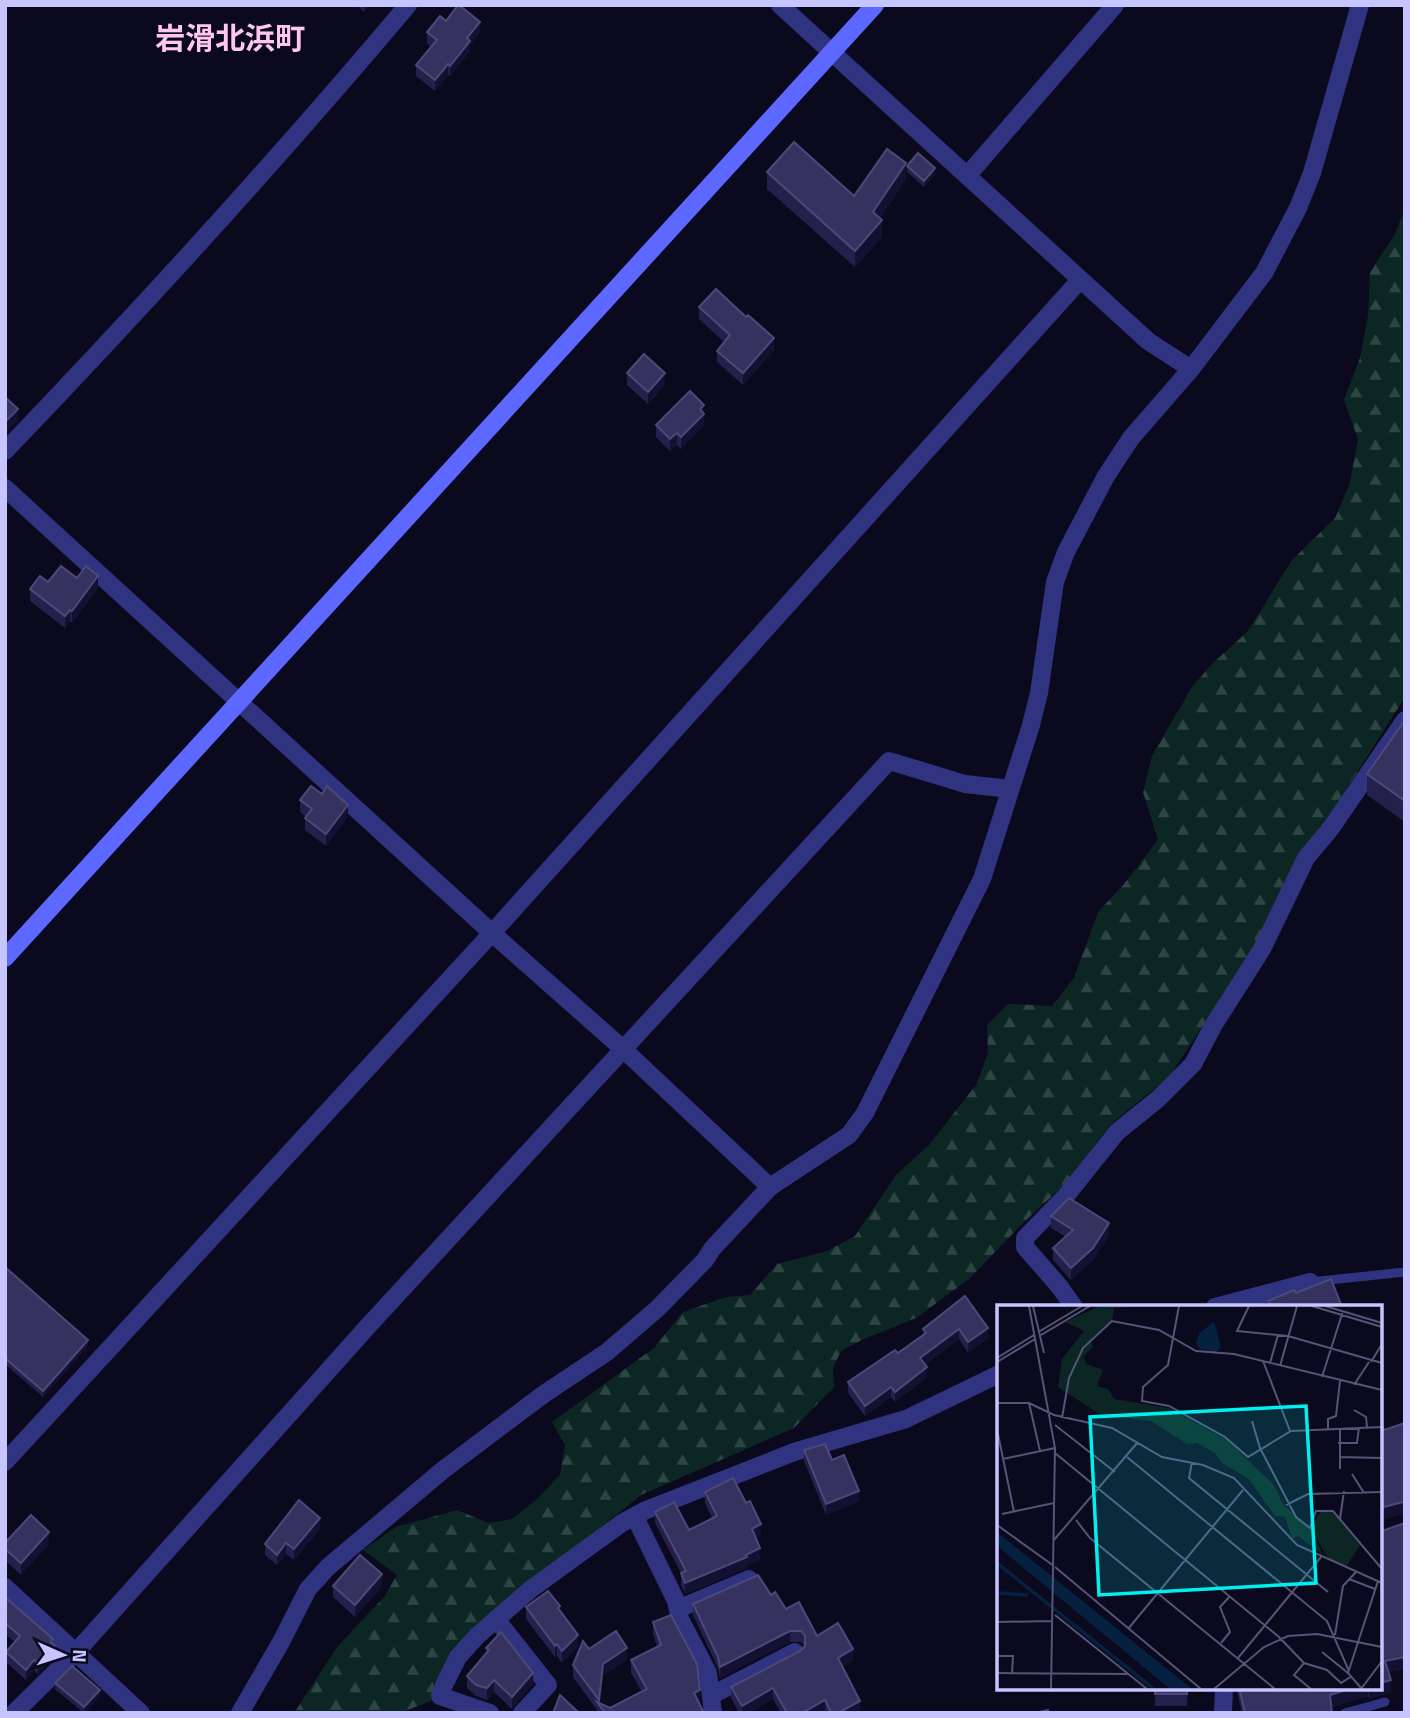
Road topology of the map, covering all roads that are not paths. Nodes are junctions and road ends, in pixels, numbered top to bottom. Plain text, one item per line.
1 (408, 5) edge
2 (780, 5) edge
3 (875, 5) edge
4 (1115, 5) edge
5 (1360, 5) edge
6 (832, 53) junction
7 (967, 176) junction
8 (1080, 279) junction
9 (1191, 369) junction
10 (5, 451) edge
11 (5, 488) edge
12 (239, 701) junction
13 (1405, 720) edge
14 (1010, 789) junction
15 (492, 933) junction
16 (5, 958) edge
17 (623, 1049) junction
18 (771, 1187) junction
19 (1405, 1272) edge
20 (1310, 1282) joint
21 (1073, 1305) edge
22 (1223, 1305) edge
23 (997, 1375) edge
24 (5, 1462) edge
25 (635, 1517) junction
26 (749, 1579) edge
27 (5, 1587) edge
28 (678, 1609) junction
29 (496, 1619) junction
30 (77, 1651) junction
31 (795, 1652) edge
32 (1224, 1690) edge
33 (1385, 1702) dead end
34 (713, 1704) edge
35 (14, 1713) edge
36 (141, 1713) edge
37 (240, 1713) edge
38 (490, 1713) edge
39 (522, 1713) edge
40 (1223, 1713) edge
41 (1345, 1713) edge

1 - 10 street
2 - 6 street
3 - 6 street
4 - 7 street
5 - 9 street
6 - 7 street
6 - 12 street
7 - 8 street
8 - 9 street
8 - 15 street
9 - 14 street
11 - 12 street
12 - 15 street
12 - 16 street
13 - 21 street
14 - 17 street
14 - 18 street
15 - 17 street
15 - 24 street
17 - 18 street
17 - 30 street
18 - 37 street
19 - 20 lane
20 - 22 street
23 - 25 street
25 - 28 street
25 - 29 street
26 - 28 street
27 - 30 street
28 - 34 street
29 - 38 street
29 - 39 street
30 - 35 street
30 - 36 street
31 - 34 street
32 - 40 street
33 - 41 lane

